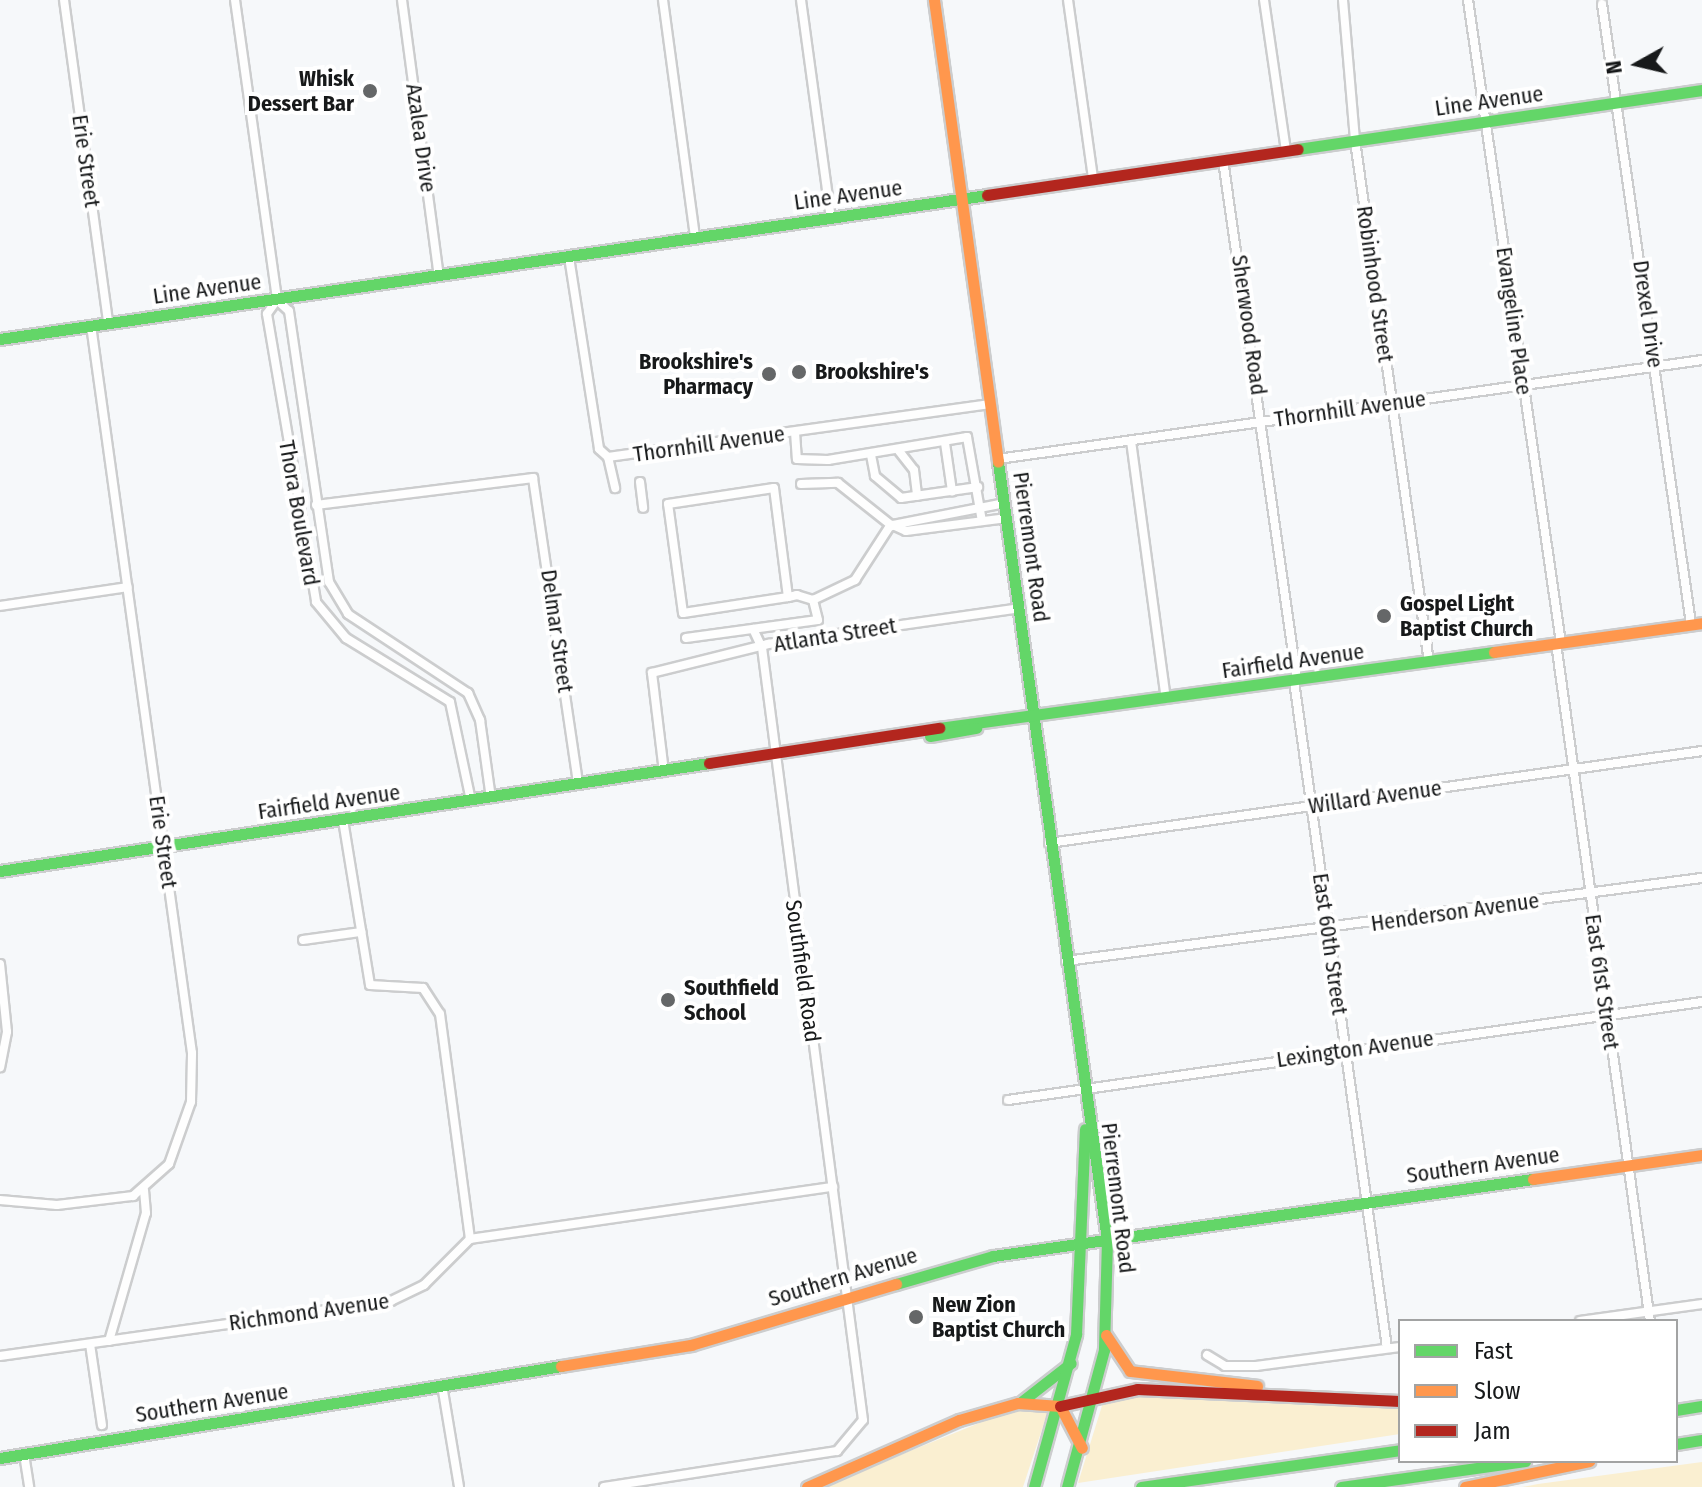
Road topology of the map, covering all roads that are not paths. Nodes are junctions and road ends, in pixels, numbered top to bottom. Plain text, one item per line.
1 (64, 0) edge
2 (235, 0) edge
3 (402, 0) edge
4 (663, 0) edge
5 (801, 0) edge
6 (934, 0) edge
7 (1068, 0) edge
8 (1264, 0) edge
9 (1343, 0) edge
10 (1468, 0) edge
11 (1602, 4) dead end
12 (1702, 90) edge
13 (1617, 102) junction
14 (1486, 122) junction
15 (1355, 141) junction
16 (1286, 151) junction
17 (1223, 160) junction
18 (1093, 179) junction
19 (962, 198) junction
20 (831, 218) junction
21 (695, 237) junction
22 (569, 257) junction
23 (439, 276) junction
24 (277, 300) junction
25 (108, 322) junction
26 (91, 325) junction
27 (0, 339) edge
28 (1702, 360) edge
29 (1655, 366) junction
30 (1524, 385) junction
31 (990, 404) junction
32 (1392, 404) junction
33 (1262, 422) junction
34 (795, 432) junction
35 (1131, 441) junction
36 (945, 443) junction
37 (899, 451) junction
38 (871, 455) junction
39 (608, 457) junction
40 (998, 459) junction
41 (640, 482) dead end
42 (801, 484) dead end
43 (978, 487) junction
44 (615, 488) dead end
45 (952, 491) junction
46 (917, 496) junction
47 (1005, 503) junction
48 (316, 505) junction
49 (980, 506) junction
50 (643, 508) dead end
51 (1007, 518) junction
52 (982, 521) junction
53 (891, 526) junction
54 (128, 587) junction
55 (788, 597) junction
56 (813, 600) junction
57 (0, 606) edge
58 (1020, 608) junction
59 (1697, 623) edge
60 (753, 629) junction
61 (686, 638) dead end
62 (1558, 643) junction
63 (762, 648) junction
64 (1429, 662) junction
65 (1296, 681) junction
66 (1166, 699) junction
67 (1034, 718) junction
68 (1702, 751) edge
69 (773, 756) junction
70 (1573, 769) junction
71 (664, 772) junction
72 (578, 784) junction
73 (491, 798) junction
74 (471, 801) junction
75 (1311, 806) junction
76 (343, 820) junction
77 (1048, 843) junction
78 (164, 847) junction
79 (0, 871) edge
80 (1702, 878) edge
81 (1590, 894) junction
82 (1327, 930) junction
83 (361, 932) junction
84 (303, 940) dead end
85 (1065, 962) junction
86 (0, 964) edge
87 (1702, 1002) edge
88 (1606, 1016) junction
89 (1345, 1051) junction
90 (0, 1067) edge
91 (1083, 1094) junction
92 (1008, 1100) dead end
93 (1702, 1155) edge
94 (1629, 1165) junction
95 (833, 1187) junction
96 (144, 1190) junction
97 (0, 1200) edge
98 (1366, 1202) junction
99 (470, 1239) junction
100 (1107, 1240) junction
101 (1086, 1243) junction
102 (848, 1294) junction
103 (1702, 1304) edge
104 (1650, 1316) edge
105 (1608, 1319) edge
106 (1106, 1335) junction
107 (109, 1341) junction
108 (90, 1344) junction
109 (1398, 1347) edge
110 (1387, 1348) junction
111 (1207, 1355) dead end
112 (0, 1356) edge
113 (1071, 1363) junction
114 (442, 1385) junction
115 (1097, 1393) junction
116 (1304, 1396) junction
117 (1398, 1401) edge
118 (1018, 1403) junction
119 (1060, 1406) junction
120 (1702, 1406) edge
121 (1678, 1410) edge
122 (102, 1425) dead end
123 (1702, 1440) edge
124 (1678, 1444) edge
125 (1082, 1448) junction
126 (1398, 1450) edge
127 (24, 1454) junction
128 (0, 1458) edge
129 (1511, 1463) edge
130 (1579, 1463) edge
131 (29, 1487) edge
132 (459, 1487) edge
133 (604, 1487) edge
134 (807, 1487) edge
135 (1034, 1487) edge
136 (1067, 1487) edge
137 (1141, 1487) edge
138 (1341, 1487) edge
139 (1465, 1487) edge

1 - 25 street, Erie Street
2 - 24 street, Thora Boulevard
3 - 23 street, Azalea Drive
4 - 21 street
5 - 20 street
6 - 19 main road, Pierremont Road
7 - 18 street
8 - 16 street
9 - 15 street, Robinhood Street
10 - 14 street, Evangeline Place
11 - 13 street, Drexel Drive
12 - 13 main road, Line Avenue
13 - 14 main road, Line Avenue
13 - 29 street, Drexel Drive
14 - 15 main road, Line Avenue
14 - 30 street, Evangeline Place
15 - 16 main road, Line Avenue
15 - 32 street, Robinhood Street
16 - 17 main road, Line Avenue
17 - 18 main road, Line Avenue
17 - 33 street, Sherwood Road
18 - 19 main road, Line Avenue
19 - 20 main road, Line Avenue
19 - 31 main road, Pierremont Road
20 - 21 main road, Line Avenue
21 - 22 main road, Line Avenue
22 - 23 main road, Line Avenue
22 - 39 street
23 - 24 main road, Line Avenue
24 - 25 main road, Line Avenue
24 - 48 street, Thora Boulevard
24 - 74 street, Thora Boulevard
25 - 26 main road, Line Avenue
26 - 27 main road, Line Avenue
26 - 54 street, Erie Street
28 - 29 street, Thornhill Avenue
29 - 30 street, Thornhill Avenue
29 - 59 street, Drexel Drive
30 - 32 street, Thornhill Avenue
30 - 62 street, Evangeline Place
31 - 34 street, Thornhill Avenue
31 - 40 main road, Pierremont Road
32 - 33 street, Thornhill Avenue
32 - 64 street, Robinhood Street
33 - 35 street, Thornhill Avenue
33 - 65 street, Sherwood Road
34 - 38 street
34 - 39 street, Thornhill Avenue
35 - 40 street, Thornhill Avenue
35 - 66 street
36 - 37 street
36 - 43 street
36 - 45 street
37 - 38 street
37 - 46 street
38 - 46 street
39 - 44 street
40 - 47 main road, Pierremont Road
41 - 50 street
42 - 53 street
43 - 45 street
43 - 49 street
45 - 46 street
47 - 49 street
47 - 51 main road, Pierremont Road
48 - 72 street, Delmar Street
48 - 73 street, Thora Boulevard
49 - 52 street
49 - 53 street
51 - 52 street
51 - 58 main road, Pierremont Road
52 - 53 street
53 - 56 street
54 - 57 street
54 - 78 street, Erie Street
55 - 55 street
55 - 56 street
56 - 60 street
58 - 63 street, Atlanta Street
58 - 67 main road, Pierremont Road
59 - 62 main road, Fairfield Avenue
60 - 61 street
60 - 63 street, Southfield Road
62 - 64 main road, Fairfield Avenue
62 - 70 street, East 61st Street
63 - 69 street, Southfield Road
63 - 71 street, Atlanta Street
64 - 65 main road, Fairfield Avenue
65 - 66 main road, Fairfield Avenue
65 - 75 street, East 60th Street
66 - 67 main road, Fairfield Avenue
67 - 69 main road, Fairfield Avenue
67 - 77 main road, Pierremont Road
68 - 70 street, Willard Avenue
69 - 71 main road, Fairfield Avenue
69 - 95 street, Southfield Road
70 - 75 street, Willard Avenue
70 - 81 street, East 61st Street
71 - 72 main road, Fairfield Avenue
72 - 73 main road, Fairfield Avenue
73 - 74 main road, Fairfield Avenue
74 - 76 main road, Fairfield Avenue
75 - 77 street, Willard Avenue
75 - 82 street, East 60th Street
76 - 78 main road, Fairfield Avenue
76 - 83 street
77 - 85 main road, Pierremont Road
78 - 79 main road, Fairfield Avenue
78 - 96 street, Erie Street
80 - 81 street, Henderson Avenue
81 - 82 street, Henderson Avenue
81 - 88 street, East 61st Street
82 - 85 street, Henderson Avenue
82 - 89 street, East 60th Street
83 - 84 street
83 - 99 street
85 - 91 main road, Pierremont Road
86 - 90 street
87 - 88 street, Lexington Avenue
88 - 89 street, Lexington Avenue
88 - 94 street, East 61st Street
89 - 91 street, Lexington Avenue
89 - 98 street, East 60th Street
91 - 92 street, Lexington Avenue
91 - 100 main road, Pierremont Road
91 - 101 main road, Pierremont Road
93 - 94 main road, Southern Avenue
94 - 98 main road, Southern Avenue
94 - 104 street, East 61st Street
95 - 99 street
95 - 102 street, Southfield Road
96 - 97 street
96 - 107 street
98 - 100 main road, Southern Avenue
98 - 110 street, East 60th Street
99 - 107 street, Richmond Avenue
100 - 101 main road, Southern Avenue
100 - 106 main road, Pierremont Road
101 - 102 main road, Southern Avenue
101 - 113 main road, Pierremont Road
102 - 114 main road, Southern Avenue
102 - 133 street, Southfield Road
103 - 104 street
104 - 105 street
106 - 115 main road, Pierremont Road
106 - 116 main road
107 - 108 street, Richmond Avenue
108 - 112 street, Richmond Avenue
108 - 122 street
109 - 110 street
110 - 111 street
113 - 118 main road
113 - 119 main road, Pierremont Road
114 - 127 main road, Southern Avenue
114 - 132 street
115 - 116 main road
115 - 119 main road
115 - 125 main road, Pierremont Road
116 - 117 main road
118 - 119 main road
118 - 134 main road
119 - 125 main road
119 - 135 main road, Pierremont Road
120 - 121 main road
123 - 124 main road
125 - 136 main road, Pierremont Road
126 - 137 main road
127 - 128 main road, Southern Avenue
127 - 131 street
129 - 138 main road
130 - 139 main road

